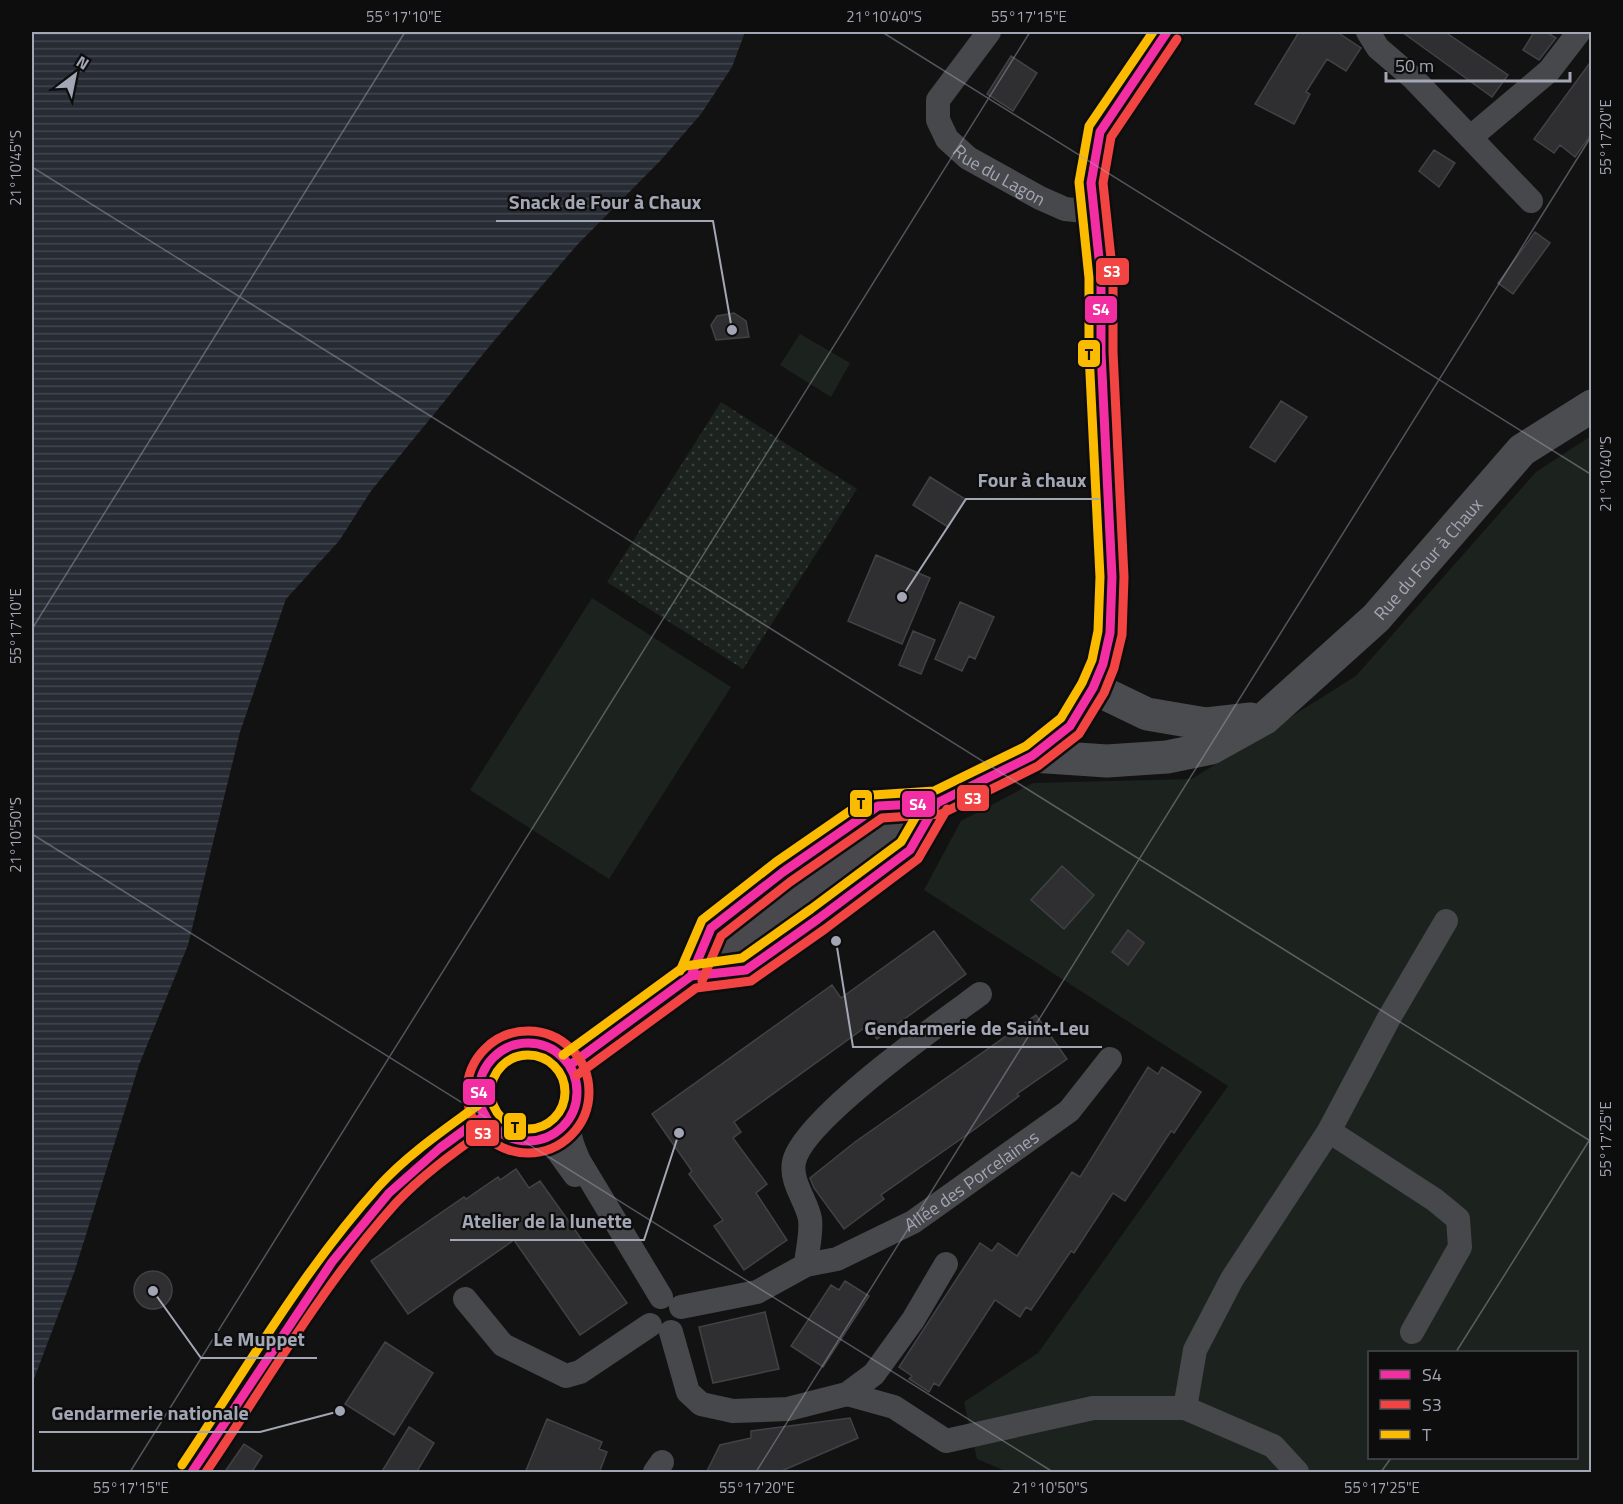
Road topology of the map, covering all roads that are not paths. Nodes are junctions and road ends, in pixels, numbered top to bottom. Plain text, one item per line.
1 (989, 32) edge
2 (1167, 32) edge
3 (1368, 32) edge
4 (1580, 32) edge
5 (1471, 137) junction
6 (1531, 201) dead end
7 (1095, 212) junction
8 (1592, 406) edge
9 (1093, 688) junction
10 (1265, 718) junction
11 (1032, 756) junction
12 (1446, 921) dead end
13 (980, 994) dead end
14 (1110, 1059) dead end
15 (570, 1065) junction
16 (484, 1115) junction
17 (571, 1117) junction
18 (1329, 1131) junction
19 (540, 1140) junction
20 (946, 1264) dead end
21 (806, 1265) junction
22 (465, 1299) dead end
23 (662, 1314) junction
24 (1412, 1332) dead end
25 (847, 1394) junction
26 (1185, 1408) junction
27 (192, 1473) edge
28 (1297, 1473) edge

1 - 7 street, Rue du Lagon
2 - 7 main road
3 - 5 street
4 - 5 street
5 - 6 street
7 - 9 main road
8 - 10 main road, Rue du Four à Chaux
9 - 10 main road
9 - 11 main road
10 - 11 main road, Rue du Four à Chaux
11 - 15 main road
12 - 18 street
13 - 21 street
14 - 21 street, Allée des Porcelaines
15 - 16 main road
15 - 17 main road
16 - 19 main road
16 - 27 main road
17 - 19 main road
17 - 23 street
18 - 24 street
18 - 26 street
19 - 23 street
20 - 25 street
21 - 23 street, Allée des Porcelaines
22 - 23 street
23 - 25 street
25 - 26 street
26 - 28 street

